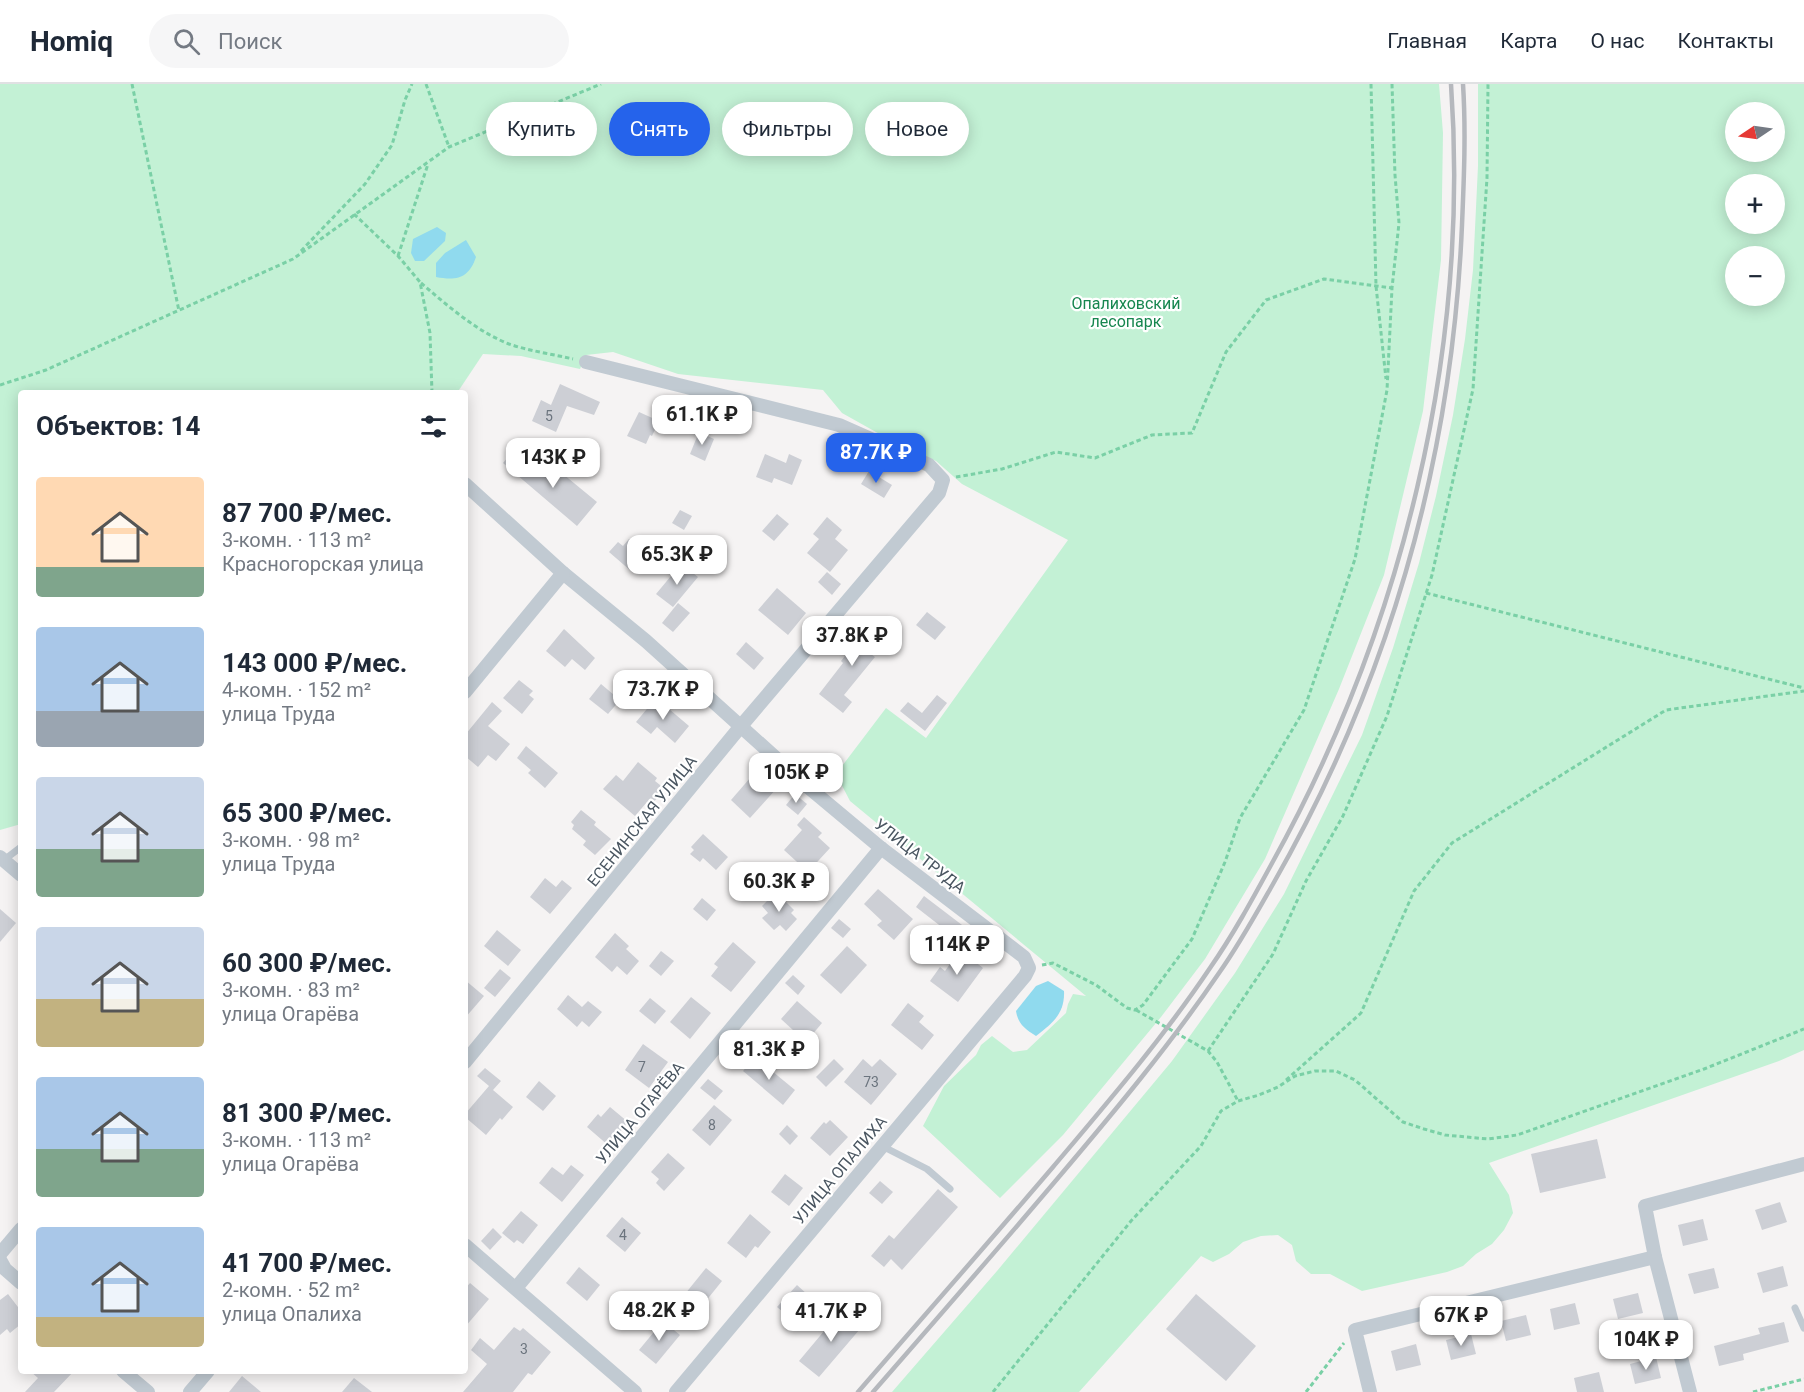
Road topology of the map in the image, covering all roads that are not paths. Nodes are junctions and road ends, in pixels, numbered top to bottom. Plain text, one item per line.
1 (586, 362) road end
2 (468, 487) edge
3 (563, 573) junction
4 (468, 688) edge
5 (741, 726) junction
6 (881, 848) junction
7 (18, 849) edge
8 (2, 859) edge
9 (18, 872) edge
10 (1029, 968) joint
11 (468, 1058) edge
12 (882, 1146) junction
13 (1804, 1164) edge
14 (950, 1189) dead end
15 (18, 1233) edge
16 (468, 1248) edge
17 (0, 1254) edge
18 (1655, 1257) junction
19 (0, 1260) edge
20 (18, 1280) edge
21 (516, 1288) junction
22 (1795, 1308) dead end
23 (1804, 1329) edge
24 (127, 1374) edge
25 (205, 1374) edge
26 (148, 1392) edge
27 (190, 1392) edge
28 (635, 1392) edge
29 (676, 1392) edge
30 (1370, 1392) edge
31 (1690, 1392) edge

1 - 5 street, ЕСЕНИНСКАЯ УЛИЦА
2 - 3 street, УЛИЦА ТРУДА
3 - 4 street
3 - 5 street, УЛИЦА ТРУДА
5 - 6 street, УЛИЦА ТРУДА
5 - 11 street, ЕСЕНИНСКАЯ УЛИЦА
6 - 10 street, УЛИЦА ТРУДА
6 - 21 street, УЛИЦА ОГАРЁВА
7 - 8 lane
8 - 9 street
10 - 12 street, УЛИЦА ОПАЛИХА
12 - 14 lane
12 - 29 street, УЛИЦА ОПАЛИХА
13 - 18 street
15 - 17 street
16 - 21 street
18 - 30 street
18 - 31 street
19 - 20 street
21 - 28 street
22 - 23 lane
24 - 26 street
25 - 27 street

